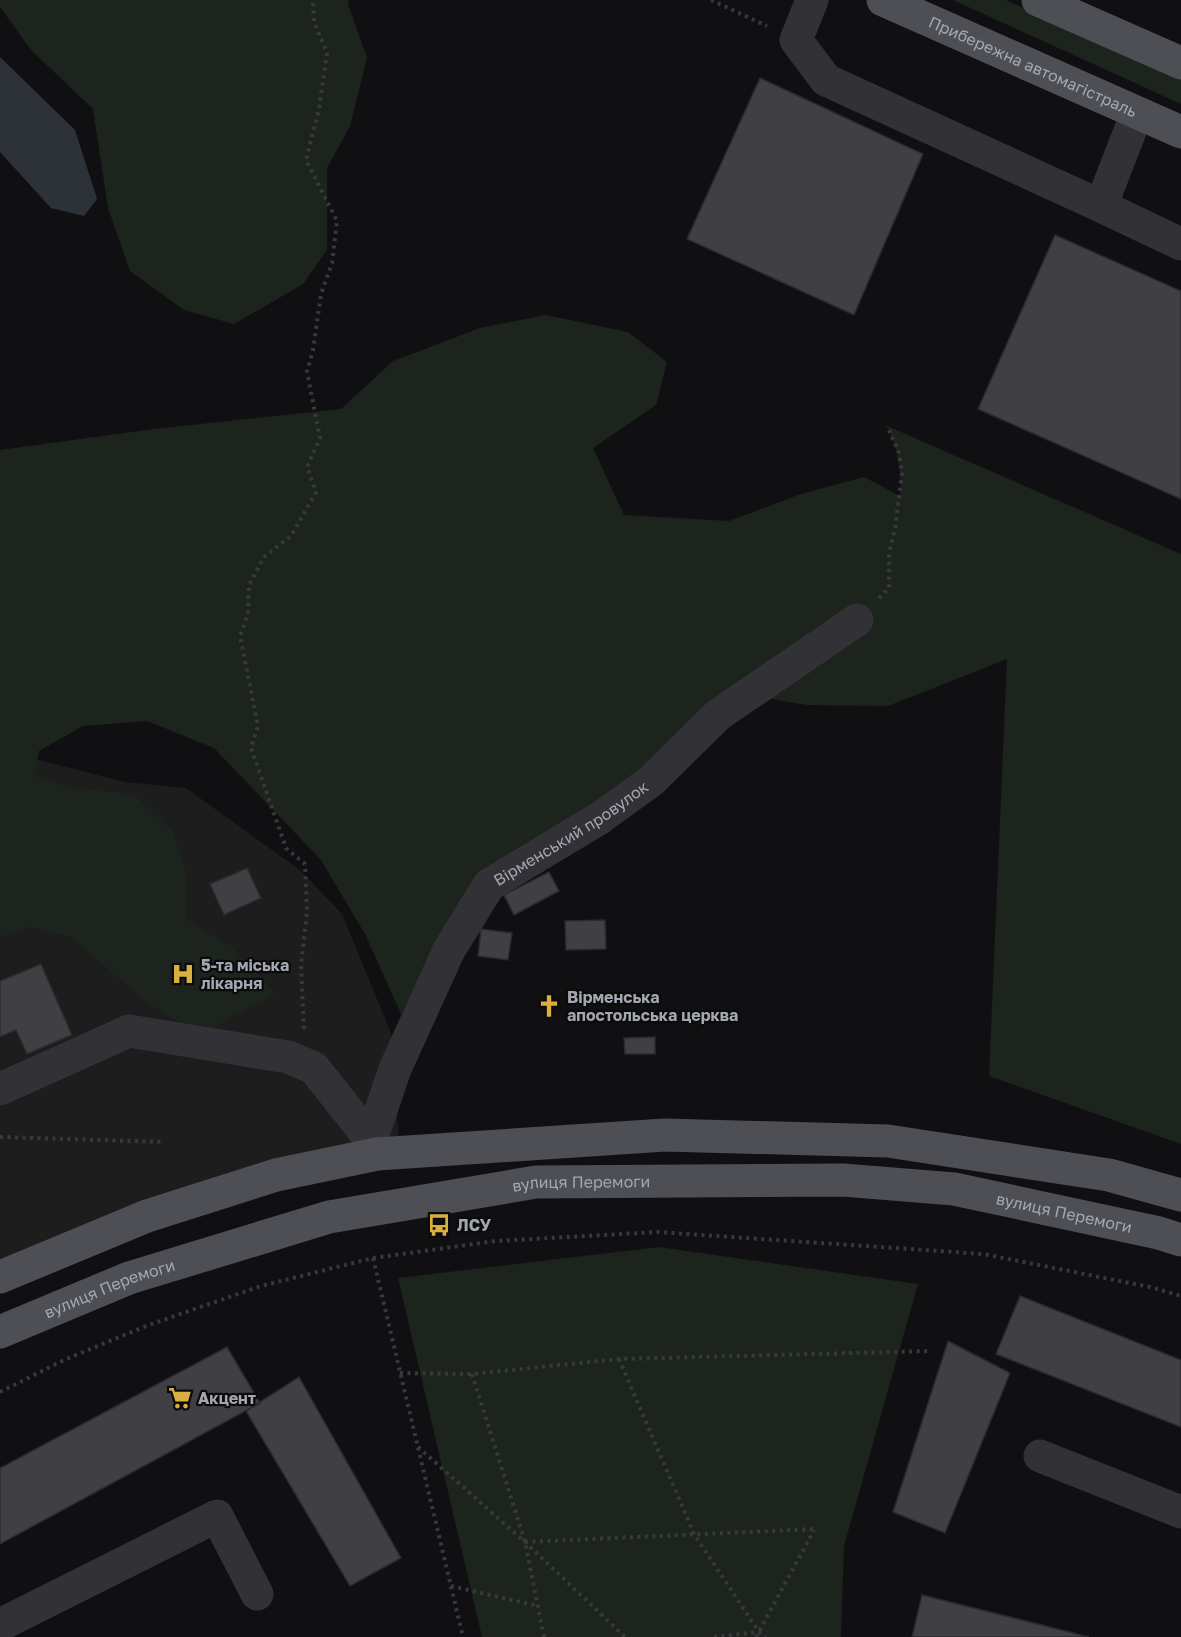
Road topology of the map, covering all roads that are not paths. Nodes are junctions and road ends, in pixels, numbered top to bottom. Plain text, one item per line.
1 (812, 0) edge
2 (883, 0) edge
3 (1038, 0) edge
4 (1181, 63) edge
5 (1137, 113) junction
6 (1181, 132) edge
7 (1101, 206) junction
8 (1181, 244) edge
9 (857, 620) road end
10 (0, 1089) edge
11 (374, 1147) junction
12 (1181, 1195) edge
13 (1181, 1240) edge
14 (0, 1277) edge
15 (0, 1332) edge
16 (1040, 1456) dead end
17 (1181, 1512) edge
18 (257, 1594) dead end
19 (0, 1625) edge

1 - 7 street
2 - 5 main road, Прибережна автомагістраль
3 - 4 main road
5 - 6 main road, Прибережна автомагістраль
5 - 7 street
7 - 8 street
9 - 11 street, Вірменський провулок
10 - 11 street
11 - 12 main road
11 - 14 main road
13 - 15 main road, вулиця Перемоги
16 - 17 street
18 - 19 street

